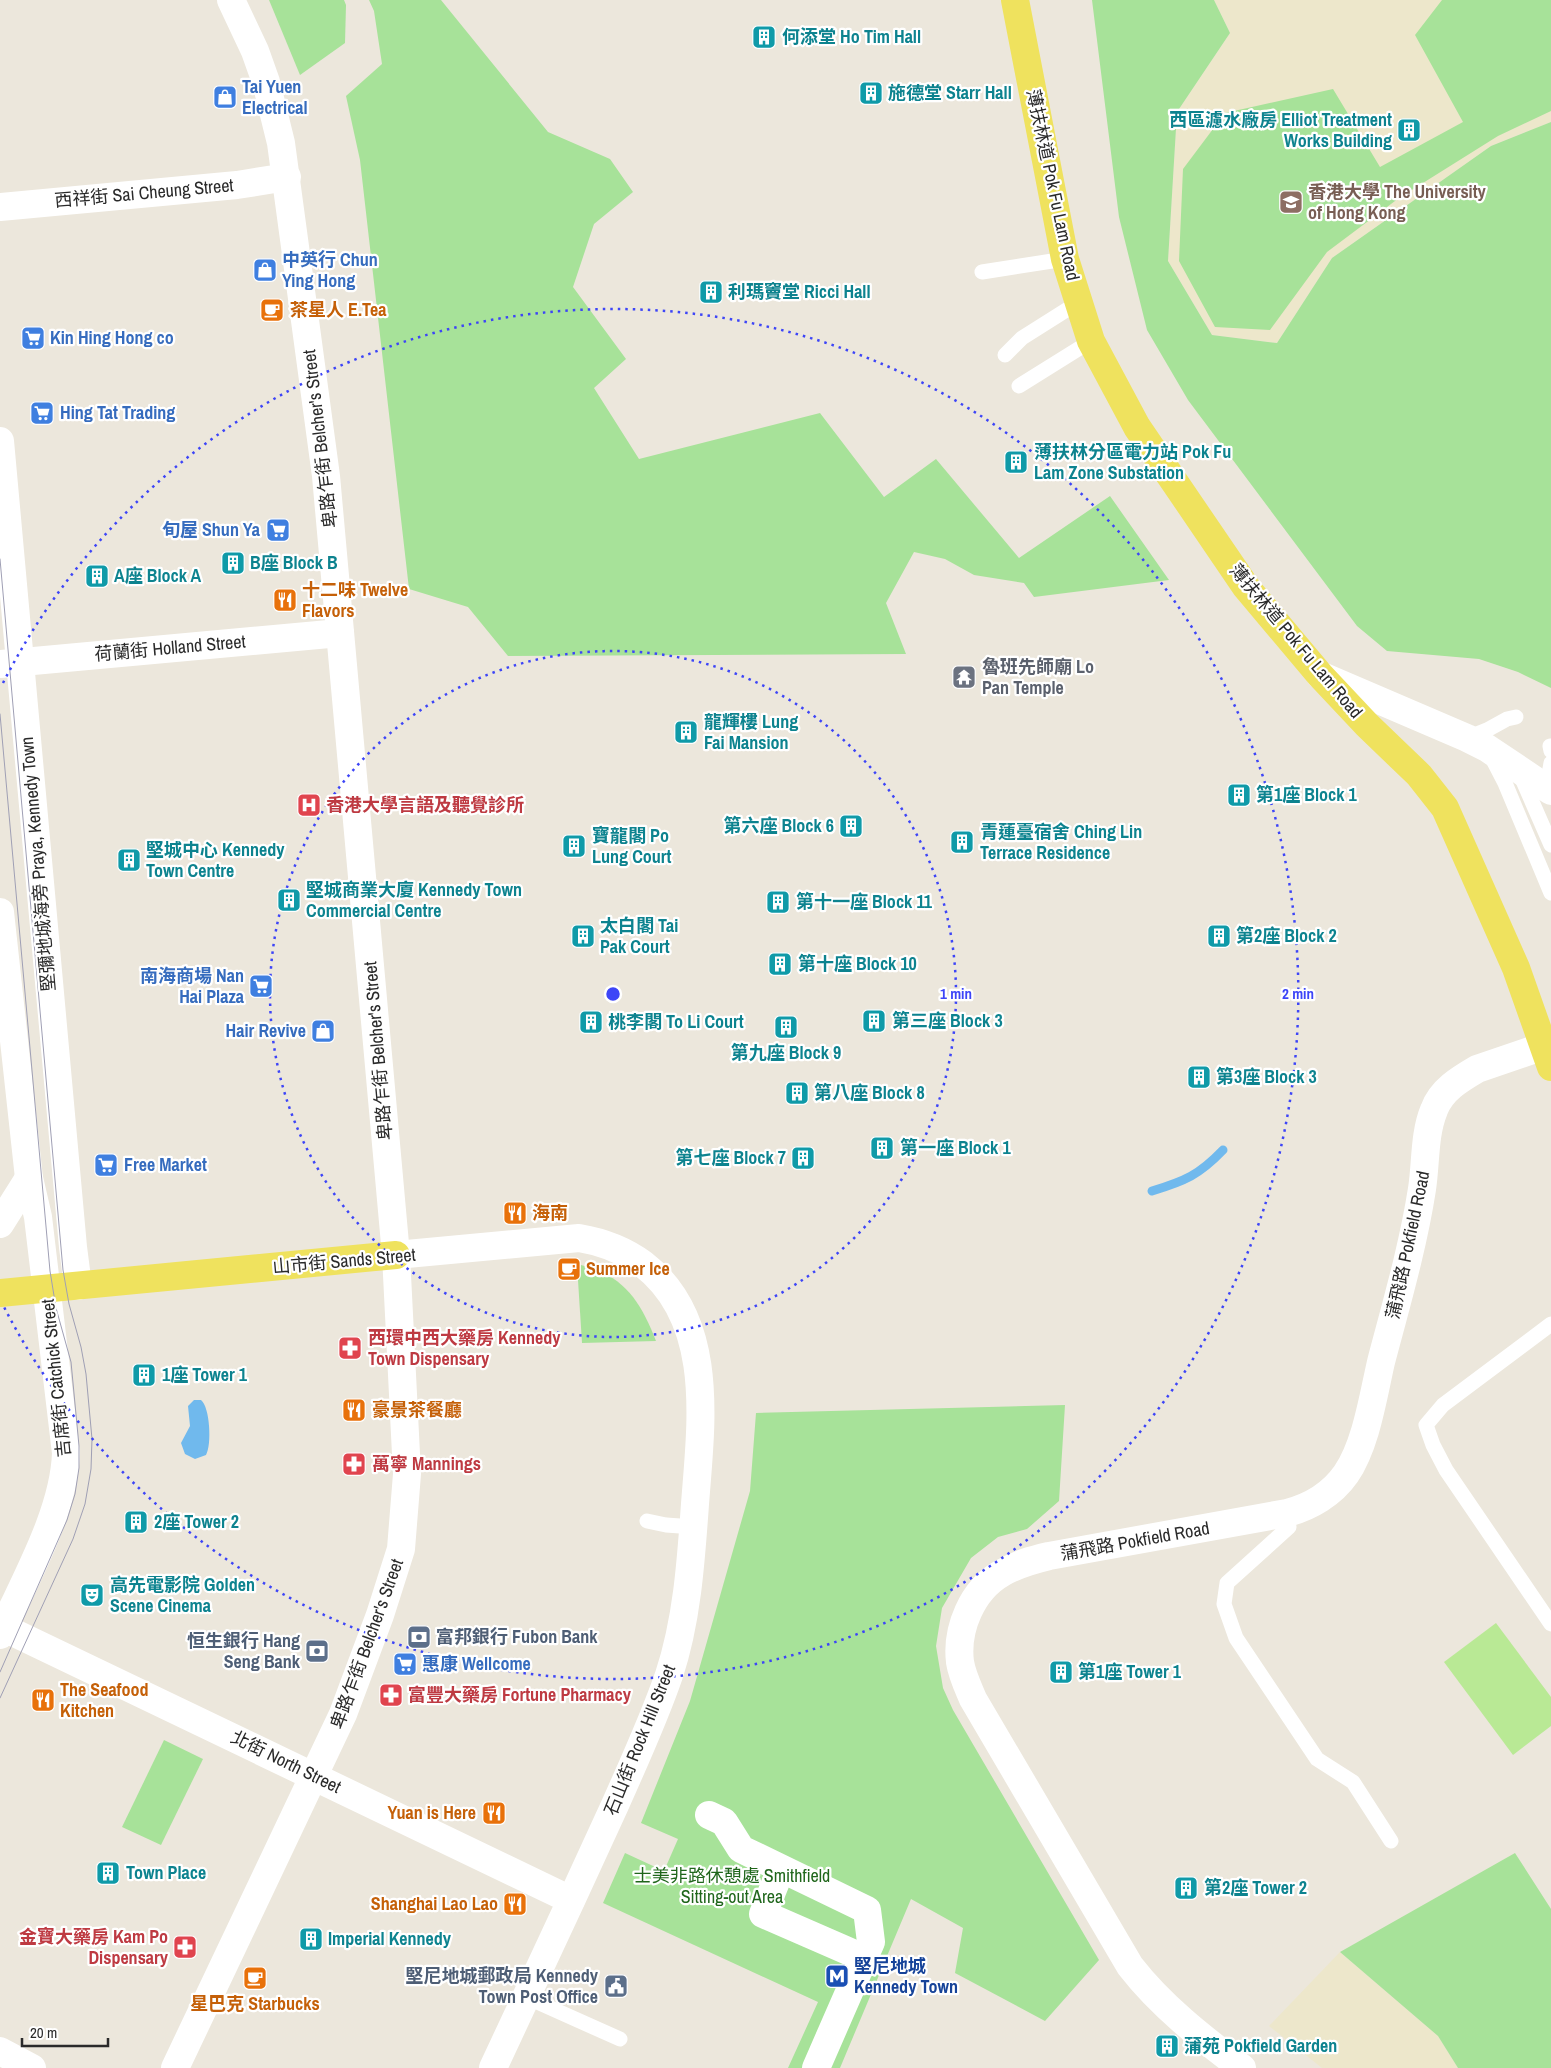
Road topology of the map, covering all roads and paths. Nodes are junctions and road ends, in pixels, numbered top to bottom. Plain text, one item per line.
1 (231, 0) edge
2 (1015, 0) edge
3 (287, 178) junction
4 (0, 207) edge
5 (1065, 258) junction
6 (982, 272) dead end
7 (1079, 302) junction
8 (1091, 341) junction
9 (1005, 355) dead end
10 (1018, 386) dead end
11 (0, 440) edge
12 (340, 633) junction
13 (10, 663) edge
14 (1320, 675) junction
15 (1516, 717) dead end
16 (1477, 743) junction
17 (1551, 763) edge
18 (1518, 768) junction
19 (1551, 791) edge
20 (1551, 845) edge
21 (1551, 893) edge
22 (0, 912) edge
23 (1549, 1051) edge
24 (29, 1178) junction
25 (0, 1224) edge
26 (396, 1256) junction
27 (637, 1259) joint
28 (78, 1286) junction
29 (46, 1289) junction
30 (0, 1293) edge
31 (1551, 1324) edge
32 (1287, 1513) junction
33 (647, 1521) dead end
34 (694, 1527) junction
35 (1551, 1624) edge
36 (1, 1629) edge
37 (314, 1776) junction
38 (709, 1815) dead end
39 (1391, 1840) dead end
40 (781, 1868) junction
41 (571, 1900) junction
42 (864, 1958) junction
43 (526, 1997) junction
44 (620, 2039) dead end
45 (0, 2051) edge
46 (32, 2068) edge
47 (175, 2068) edge
48 (493, 2068) edge
49 (816, 2068) edge
50 (1242, 2068) edge

1 - 3 street, 卑路乍街 Belcher's Street
2 - 5 main road, 薄扶林道 Pok Fu Lam Road
3 - 4 street, 西祥街 Sai Cheung Street
3 - 12 street, 卑路乍街 Belcher's Street
5 - 6 lane
5 - 7 main road, 薄扶林道 Pok Fu Lam Road
7 - 8 main road, 薄扶林道 Pok Fu Lam Road
7 - 9 lane
8 - 10 lane
8 - 14 main road, 薄扶林道 Pok Fu Lam Road
11 - 13 street, 堅彌地城海旁 Praya, Kennedy Town
12 - 13 street, 荷蘭街 Holland Street
12 - 26 street, 卑路乍街 Belcher's Street
13 - 28 street, 堅彌地城海旁 Praya, Kennedy Town
14 - 16 street
14 - 23 main road, 薄扶林道 Pok Fu Lam Road
15 - 16 lane
16 - 18 street
16 - 21 lane
17 - 19 lane
18 - 19 street
18 - 20 lane
22 - 24 street
23 - 32 street, 蒲飛路 Pokfield Road
24 - 25 street
24 - 29 street
26 - 27 street, 山市街 Sands Street
26 - 28 main road, 山市街 Sands Street
26 - 37 street, 卑路乍街 Belcher's Street
27 - 34 street, 石山街 Rock Hill Street
28 - 29 main road, 山市街 Sands Street
29 - 30 main road, 山市街 Sands Street
29 - 36 street, 吉席街 Catchick Street
31 - 35 lane
32 - 39 lane
32 - 50 street, 蒲飛路 Pokfield Road
33 - 34 lane
34 - 41 street, 石山街 Rock Hill Street
36 - 37 street, 北街 North Street
37 - 41 street, 北街 North Street
37 - 47 street, 卑路乍街 Belcher's Street
38 - 40 street
40 - 42 street
40 - 42 street
41 - 43 street, 石山街 Rock Hill Street
42 - 49 street
43 - 44 lane
43 - 48 street, 石山街 Rock Hill Street
45 - 46 street

